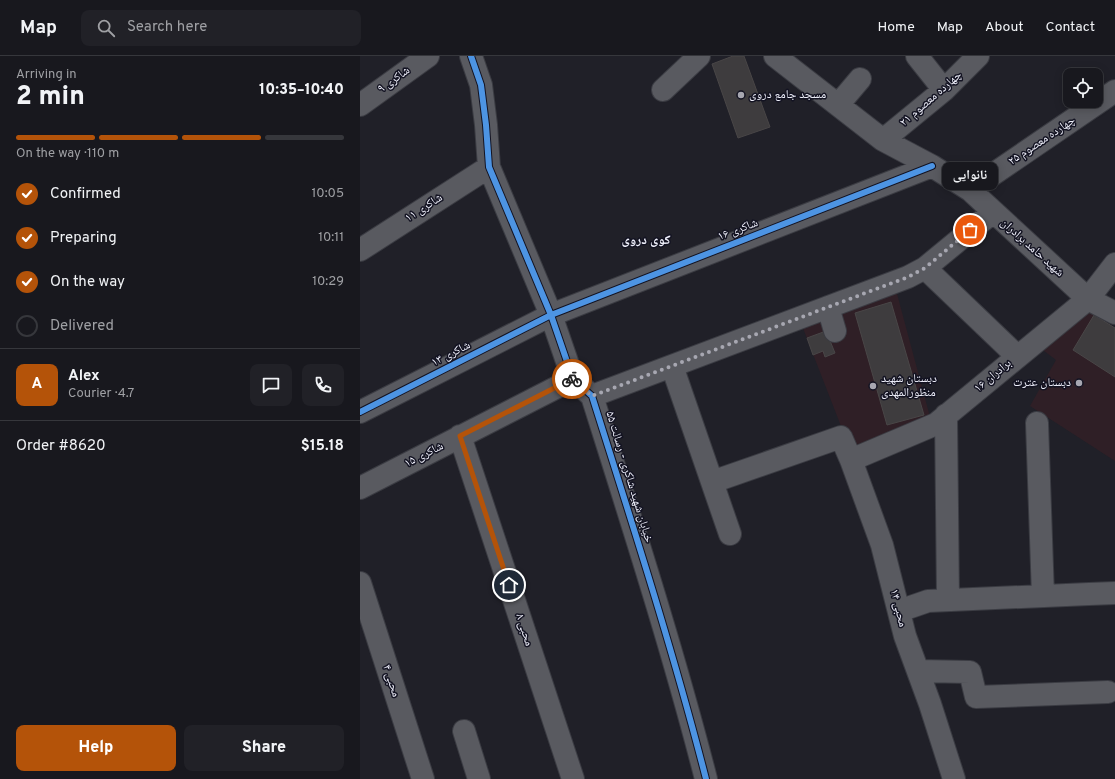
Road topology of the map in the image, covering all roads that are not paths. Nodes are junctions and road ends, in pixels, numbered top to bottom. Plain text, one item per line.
1 (428, 56) edge
2 (471, 56) edge
3 (698, 56) edge
4 (775, 56) edge
5 (917, 56) edge
6 (978, 56) edge
7 (860, 79) dead end
8 (663, 90) dead end
9 (944, 90) junction
10 (1115, 91) edge
11 (360, 105) edge
12 (838, 105) junction
13 (884, 140) junction
14 (932, 166) junction
15 (489, 167) junction
16 (970, 190) junction
17 (993, 212) junction
18 (360, 250) edge
19 (1115, 264) edge
20 (925, 268) junction
21 (1088, 299) junction
22 (828, 307) junction
23 (1115, 313) edge
24 (551, 315) junction
25 (835, 331) dead end
26 (1017, 356) junction
27 (672, 366) junction
28 (573, 379) junction
29 (592, 396) junction
30 (360, 412) edge
31 (946, 415) junction
32 (1037, 424) dead end
33 (460, 436) junction
34 (851, 460) junction
35 (712, 482) junction
36 (360, 488) edge
37 (730, 534) dead end
38 (360, 583) edge
39 (1115, 593) edge
40 (1043, 596) junction
41 (948, 600) junction
42 (899, 611) junction
43 (918, 671) junction
44 (1108, 692) dead end
45 (464, 731) dead end
46 (423, 779) edge
47 (479, 779) edge
48 (573, 779) edge
49 (706, 779) edge
50 (954, 779) edge

1 - 11 street, شاکری ۹
2 - 15 street
3 - 8 street
4 - 12 street, شهید حامد برادران
5 - 9 street
6 - 9 street, چهارده معصوم ۲۱
7 - 12 street
9 - 13 street, چهارده معصوم ۲۱
10 - 16 street, چهارده معصوم ۲۵
12 - 13 street, شهید حامد برادران
13 - 14 street, شهید حامد برادران
14 - 16 street, شهید حامد برادران
14 - 24 street, شاکری ۱۶
15 - 18 street, شاکری ۱۱
15 - 24 street
16 - 17 street, شهید حامد برادران
17 - 20 street
17 - 21 street, شهید حامد برادران
19 - 21 street, برادران ۱۶
20 - 22 street
20 - 26 street
21 - 23 street, شهید حامد برادران
21 - 26 street, برادران ۱۶
22 - 25 street
22 - 27 street
24 - 28 street
24 - 30 street, شاکری ۱۳
26 - 31 street, برادران ۱۶
27 - 29 street
27 - 35 street
28 - 29 street
28 - 33 street, شاکری ۱۵
29 - 49 street, خیابان شهید شاکری - رسالت ۵۵
31 - 34 street, برادران ۱۶
31 - 41 street
32 - 40 street
33 - 36 street, شاکری ۱۵
33 - 48 street, محبی ۸
34 - 35 street, محبی ۱۴
34 - 42 street, محبی ۱۴
35 - 37 street
38 - 46 street, محبی ۴
39 - 40 street
40 - 41 street
41 - 42 street
42 - 43 street, محبی ۱۴
43 - 44 street
43 - 50 street, محبی ۱۴
45 - 47 street

